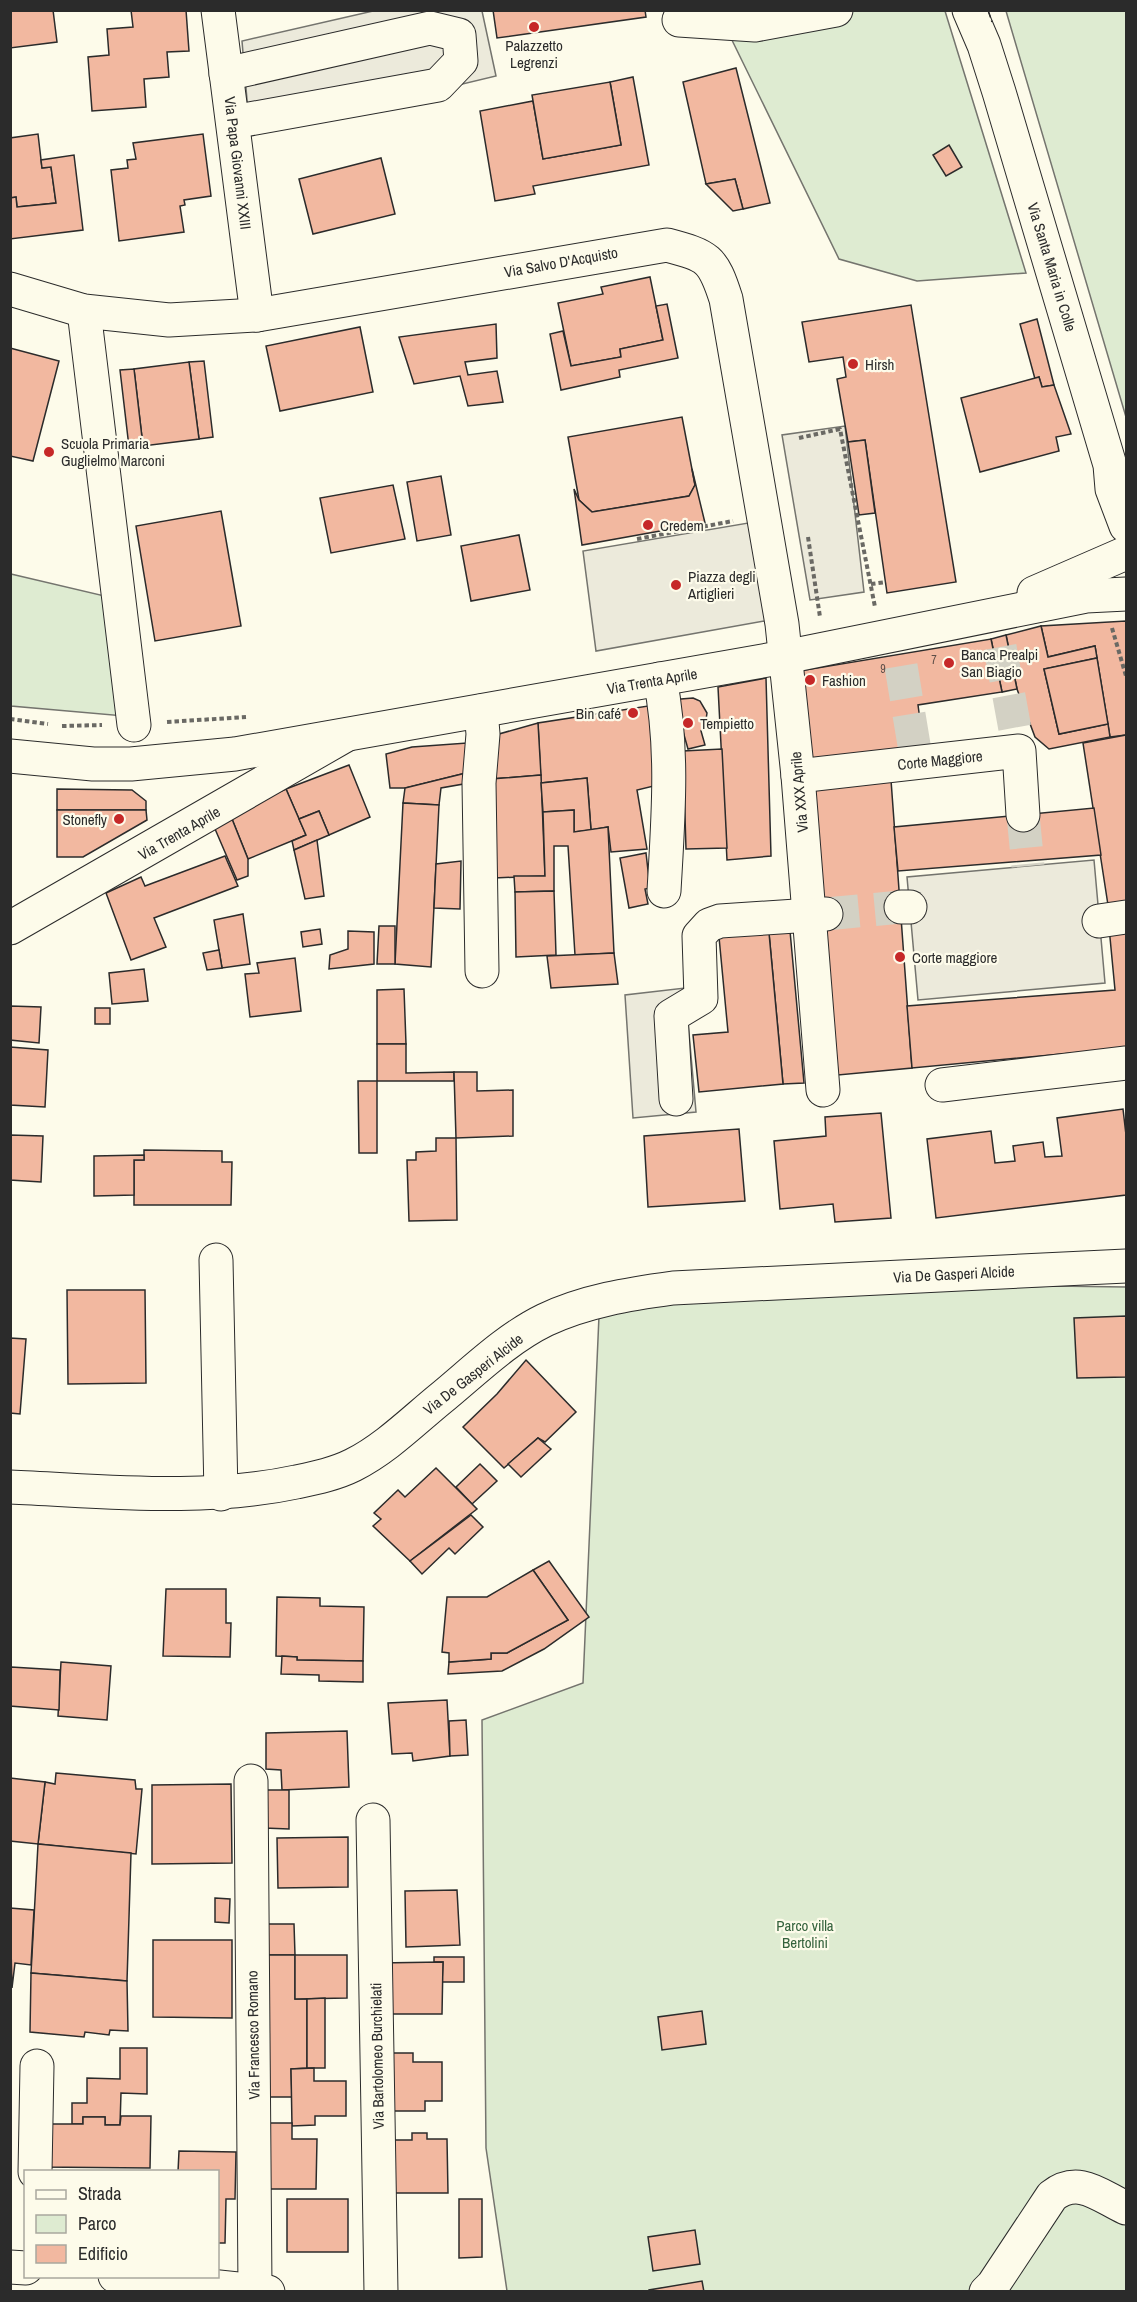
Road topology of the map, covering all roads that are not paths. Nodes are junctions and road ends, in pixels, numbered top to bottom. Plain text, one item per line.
1 (218, 10) edge
2 (836, 10) edge
3 (969, 10) edge
4 (680, 20) dead end
5 (226, 74) junction
6 (233, 122) junction
7 (10, 289) edge
8 (84, 311) junction
9 (257, 315) junction
10 (1126, 526) edge
11 (1126, 553) edge
12 (1126, 594) edge
13 (957, 623) junction
14 (785, 657) junction
15 (660, 679) junction
16 (481, 711) junction
17 (134, 725) road end
18 (346, 735) junction
19 (10, 756) edge
20 (798, 776) junction
21 (1023, 815) tunnel mouth
22 (664, 891) dead end
23 (815, 919) junction
24 (10, 928) edge
25 (482, 971) dead end
26 (1126, 1062) edge
27 (942, 1085) dead end
28 (823, 1090) dead end
29 (676, 1099) dead end
30 (216, 1260) dead end
31 (1126, 1266) edge
32 (10, 1487) edge
33 (221, 1494) junction
34 (251, 1781) dead end
35 (373, 1820) dead end
36 (37, 2066) dead end
37 (35, 2170) edge
38 (1126, 2208) edge
39 (126, 2278) edge
40 (262, 2290) edge
41 (381, 2292) edge
42 (986, 2292) edge

1 - 5 street, Via Papa Giovanni XXIII
2 - 4 street
3 - 10 street, Via Santa Maria in Colle
5 - 6 street, Via Papa Giovanni XXIII
5 - 6 street
6 - 9 street, Via Papa Giovanni XXIII
7 - 8 street, Via Salvo D'Acquisto
8 - 9 street, Via Salvo D'Acquisto
8 - 17 street
9 - 14 street, Via Salvo D'Acquisto
11 - 13 street, Via Trenta Aprile
12 - 13 street, Via Trenta Aprile
13 - 14 street, Via Trenta Aprile
14 - 15 street, Via Trenta Aprile
14 - 20 street, Via XXX Aprile
15 - 16 street, Via Trenta Aprile
15 - 22 street
16 - 18 street, Via Trenta Aprile
16 - 25 street
18 - 19 street, Via Trenta Aprile
18 - 24 street, Via Trenta Aprile
20 - 21 street, Corte Maggiore
20 - 23 street, Via XXX Aprile
23 - 28 street
23 - 29 street
26 - 27 street
30 - 33 street
31 - 33 street, Via De Gasperi Alcide
32 - 33 street, Via De Gasperi Alcide
34 - 40 street, Via Francesco Romano
35 - 41 street, Via Bartolomeo Burchielati
36 - 37 street
38 - 42 street
39 - 40 street

